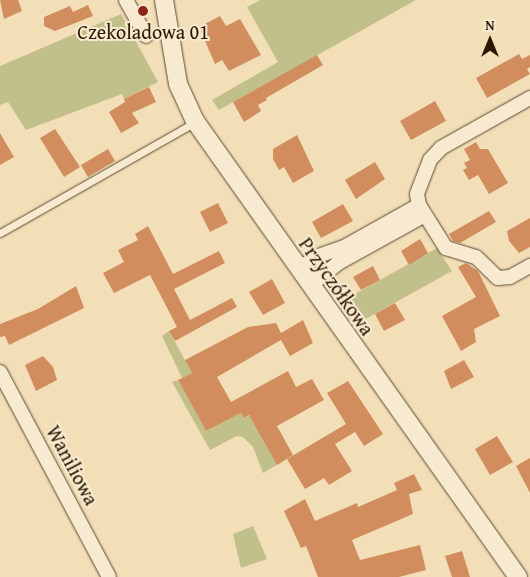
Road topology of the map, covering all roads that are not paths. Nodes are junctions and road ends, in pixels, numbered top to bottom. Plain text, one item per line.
1 (126, 0) edge
2 (164, 0) edge
3 (146, 36) dead end
4 (530, 98) edge
5 (195, 121) junction
6 (422, 210) junction
7 (0, 233) edge
8 (530, 266) edge
9 (298, 268) junction
10 (311, 285) junction
11 (0, 372) edge
12 (109, 577) edge
13 (518, 577) edge

1 - 3 street
2 - 5 street, Przyczółkowa
4 - 6 street
5 - 7 lane
5 - 9 street, Przyczółkowa
6 - 8 street
6 - 9 street
6 - 10 street
9 - 10 street, Przyczółkowa
10 - 13 street, Przyczółkowa
11 - 12 street, Waniliowa

